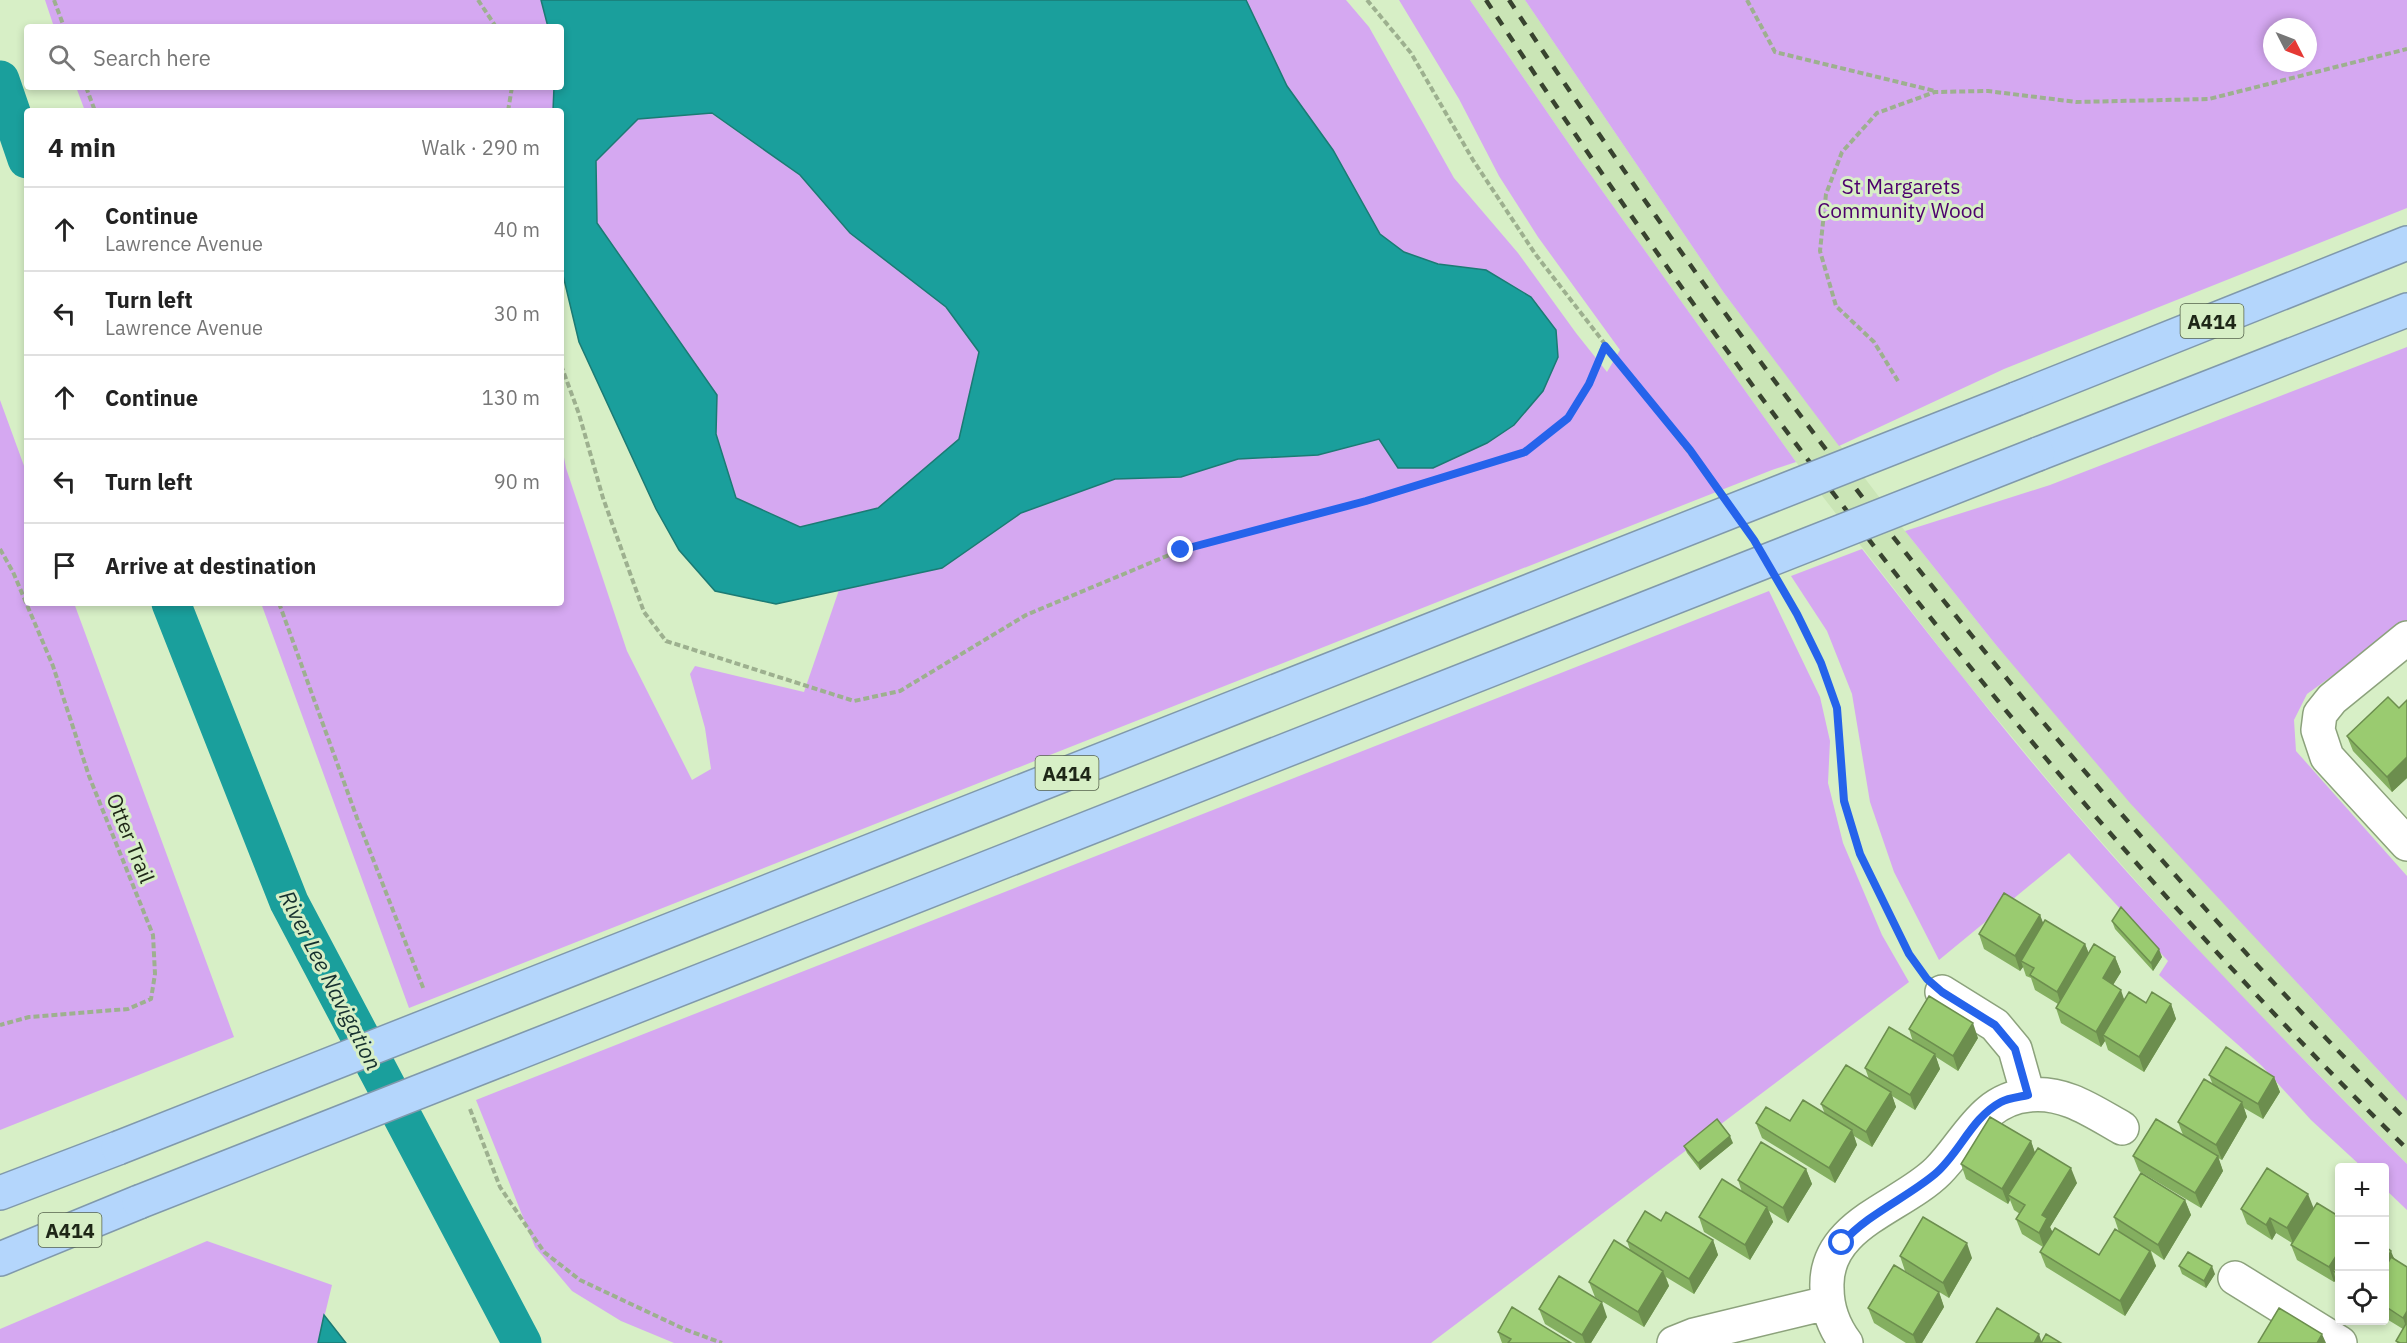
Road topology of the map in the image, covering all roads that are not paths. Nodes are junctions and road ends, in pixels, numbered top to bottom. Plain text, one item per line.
1 (2407, 243) edge
2 (2407, 310) edge
3 (2407, 638) edge
4 (2407, 844) edge
5 (1942, 992) road end
6 (2028, 1095) junction
7 (2122, 1128) dead end
8 (0, 1193) edge
9 (0, 1258) edge
10 (2235, 1278) dead end
11 (1827, 1303) junction
12 (1674, 1343) edge
13 (1846, 1343) edge
14 (2340, 1343) edge

1 - 8 highway, A414, bridge
2 - 9 highway, A414, bridge
3 - 4 street
5 - 6 street
6 - 7 street
6 - 11 street
10 - 14 street
11 - 12 street
11 - 13 street

